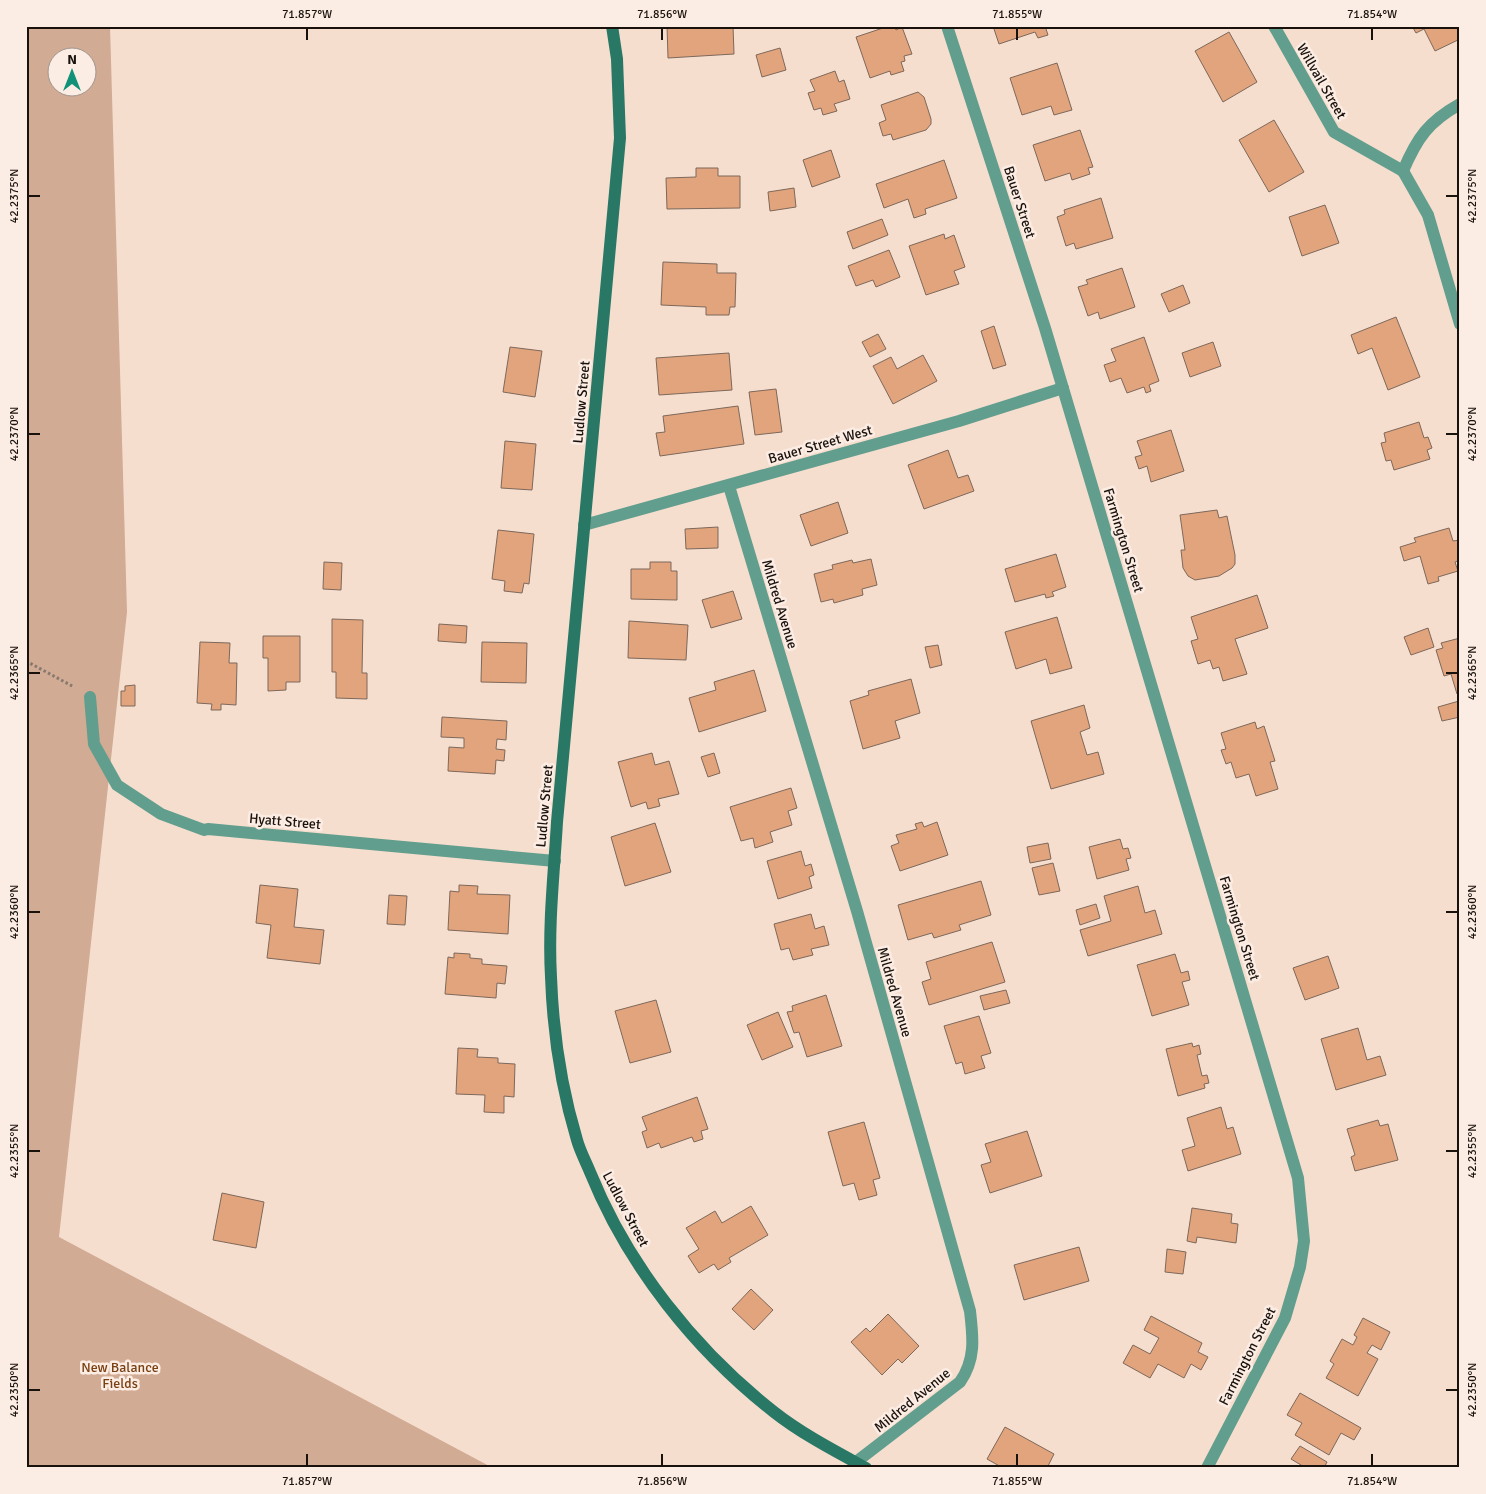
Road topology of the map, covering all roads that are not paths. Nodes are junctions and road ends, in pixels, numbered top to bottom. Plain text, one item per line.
1 (612, 26) edge
2 (947, 26) edge
3 (1274, 26) edge
4 (1460, 104) edge
5 (1403, 171) junction
6 (1460, 324) edge
7 (1063, 388) junction
8 (729, 486) junction
9 (584, 525) junction
10 (90, 697) road end
11 (555, 861) junction
12 (861, 1465) edge
13 (1206, 1468) edge

1 - 9 street, Ludlow Street
2 - 7 street, Bauer Street
3 - 5 street, Willvail Street
4 - 5 street
5 - 6 street
7 - 8 street, Bauer Street West
7 - 13 street, Farmington Street
8 - 9 street, Bauer Street West
8 - 12 street, Mildred Avenue
9 - 11 street, Ludlow Street
10 - 11 street, Hyatt Street
11 - 12 street, Ludlow Street

